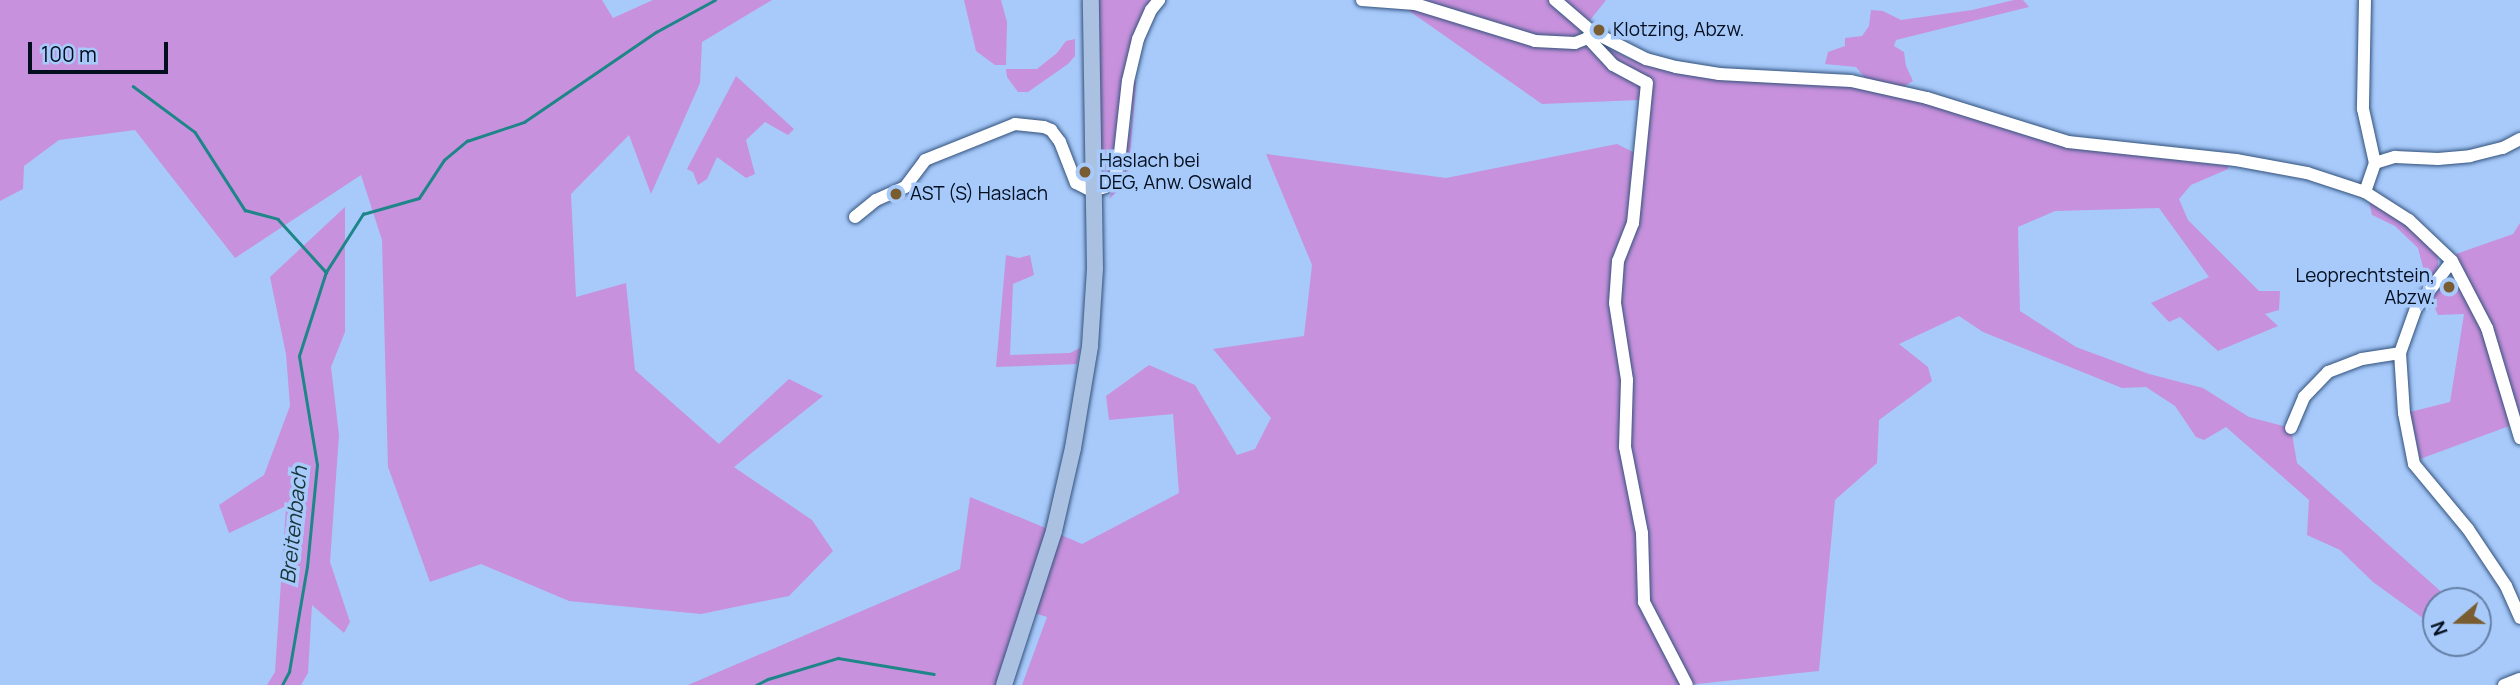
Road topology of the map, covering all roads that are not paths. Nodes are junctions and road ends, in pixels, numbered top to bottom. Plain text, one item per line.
1 (1091, 0) edge
2 (1159, 0) edge
3 (1362, 0) edge
4 (1555, 0) edge
5 (2365, 0) edge
6 (1589, 35) junction
7 (2520, 139) edge
8 (2375, 163) junction
9 (1092, 191) junction
10 (2365, 192) junction
11 (855, 217) dead end
12 (2452, 261) junction
13 (2400, 353) junction
14 (2291, 428) dead end
15 (2520, 438) edge
16 (2520, 618) edge
17 (2520, 679) edge
18 (1004, 685) edge
19 (1687, 685) edge
20 (2504, 685) edge

1 - 9 main road
2 - 9 street
3 - 6 street
4 - 6 street
5 - 8 street
6 - 10 street
6 - 19 street
7 - 8 street
8 - 10 street
9 - 11 street
9 - 18 main road
10 - 12 street
12 - 13 street
12 - 15 street
13 - 14 street
13 - 16 street
17 - 20 street

